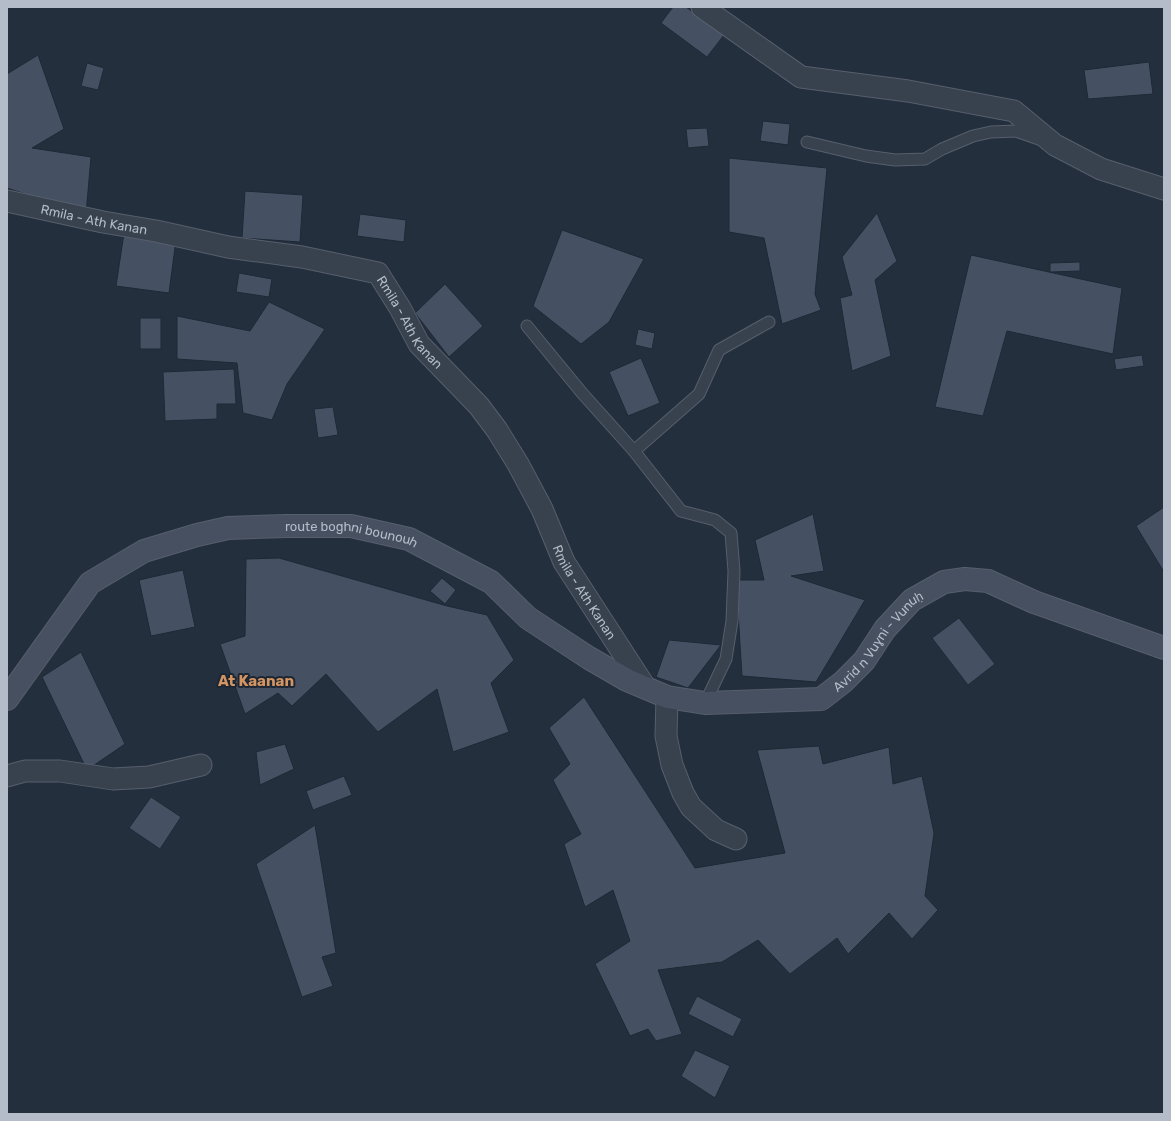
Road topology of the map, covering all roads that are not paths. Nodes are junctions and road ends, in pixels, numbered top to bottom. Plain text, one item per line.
1 (702, 7) edge
2 (807, 142) dead end
3 (1055, 145) junction
4 (1164, 189) edge
5 (7, 201) edge
6 (769, 322) dead end
7 (528, 326) dead end
8 (634, 451) junction
9 (1164, 648) edge
10 (589, 658) joint
11 (645, 687) junction
12 (667, 697) junction
13 (7, 699) edge
14 (705, 702) junction
15 (201, 766) dead end
16 (7, 776) edge
17 (736, 839) dead end

1 - 3 street
2 - 3 lane
3 - 4 street
5 - 11 street, Rmila - Ath Kanan
6 - 8 lane
7 - 8 lane
8 - 14 lane
9 - 14 main road, Avrid n Vuɣni - Vunuḥ
10 - 11 main road, Avrid n Vuɣni - Vunuḥ
10 - 13 main road, route boghni bounouh
11 - 12 main road, Avrid n Vuɣni - Vunuḥ
12 - 14 main road, Avrid n Vuɣni - Vunuḥ
12 - 17 street
15 - 16 street

